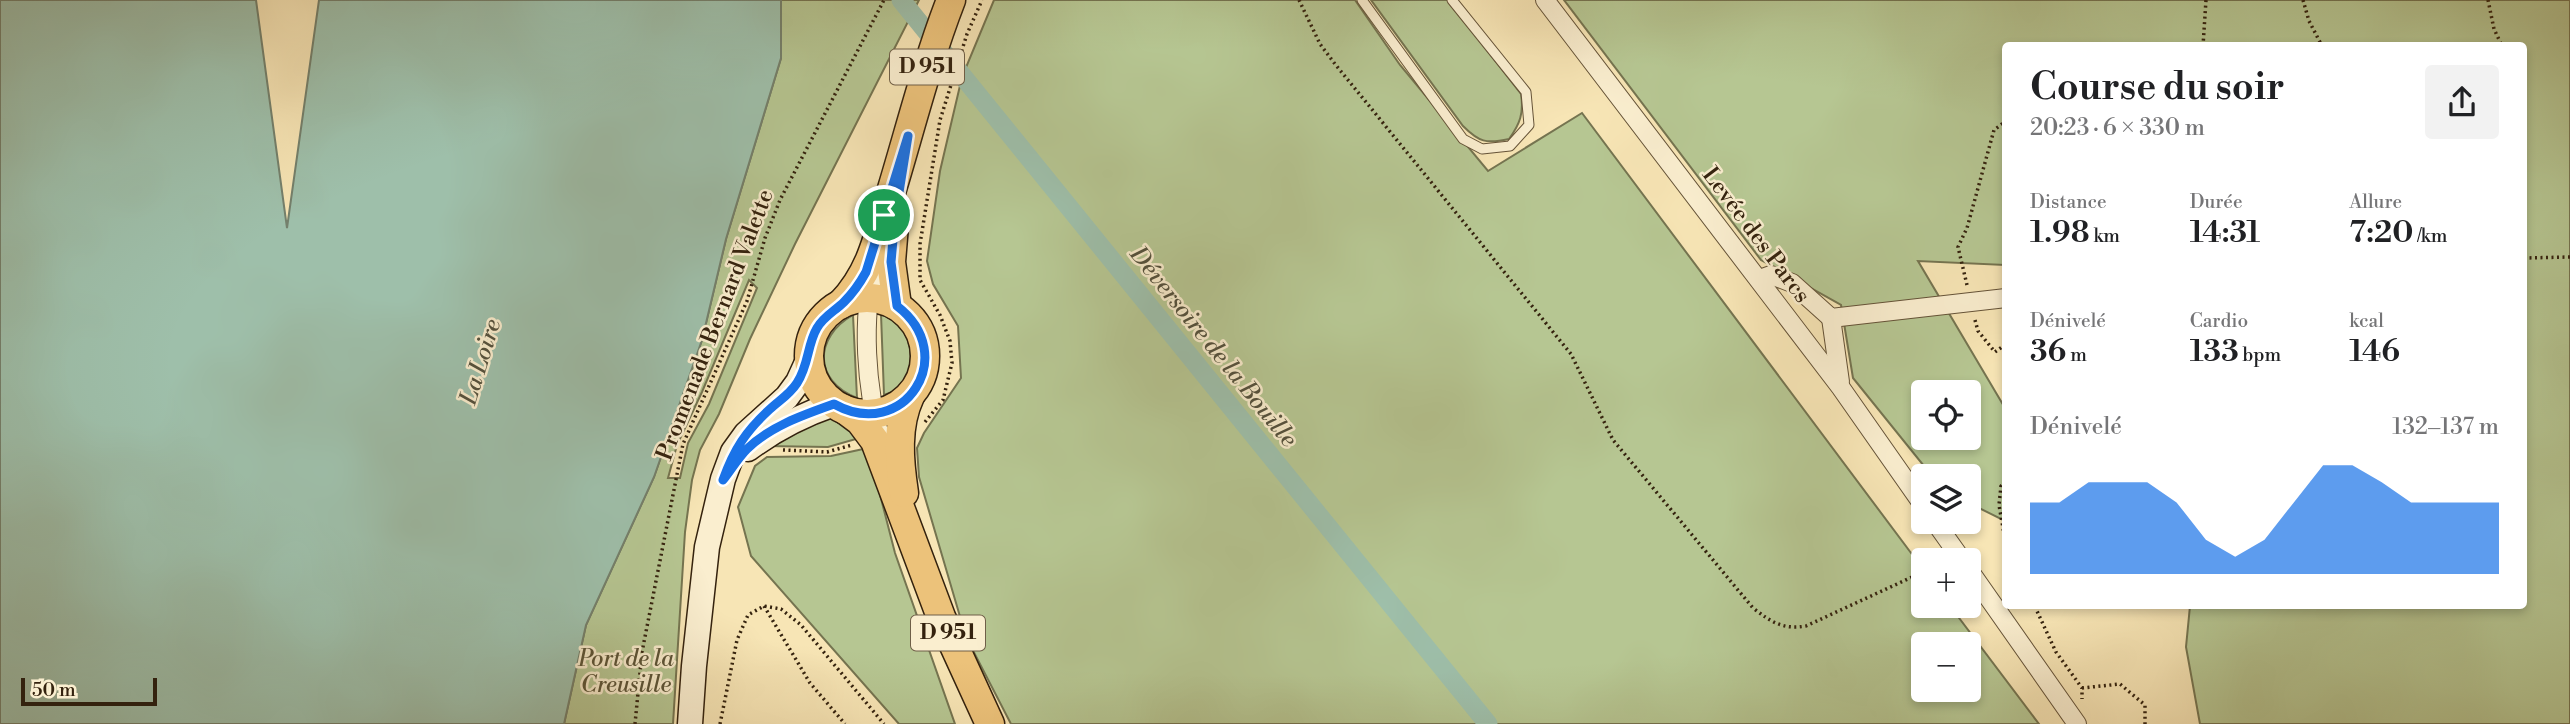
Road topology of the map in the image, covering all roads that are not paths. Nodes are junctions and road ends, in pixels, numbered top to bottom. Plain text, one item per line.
1 (951, 0) edge
2 (1362, 0) edge
3 (1452, 0) edge
4 (1545, 0) edge
5 (908, 136) junction
6 (1760, 279) junction
7 (2002, 298) edge
8 (869, 299) junction
9 (841, 304) junction
10 (897, 306) junction
11 (1831, 318) junction
12 (809, 358) junction
13 (1840, 386) junction
14 (910, 396) junction
15 (839, 407) junction
16 (875, 414) junction
17 (723, 480) junction
18 (1911, 488) edge
19 (912, 540) junction
20 (1981, 587) edge
21 (690, 724) edge
22 (990, 724) edge
23 (2077, 724) edge

1 - 5 main road, D 951
2 - 3 lane
4 - 6 street, Levée des Parcs
5 - 8 street
5 - 9 main road, D 951
5 - 10 main road, D 951
6 - 11 street
6 - 13 street, Levée des Parcs
7 - 11 street
8 - 9 main road
8 - 10 main road
8 - 16 street
9 - 12 main road
10 - 14 main road
11 - 13 street
12 - 15 main road
12 - 17 main road
13 - 18 street, Levée des Parcs
14 - 16 main road
14 - 19 main road, D 951
15 - 16 main road
15 - 17 main road
15 - 19 main road, D 951
16 - 19 street
17 - 21 main road
19 - 22 main road, D 951
20 - 23 street

